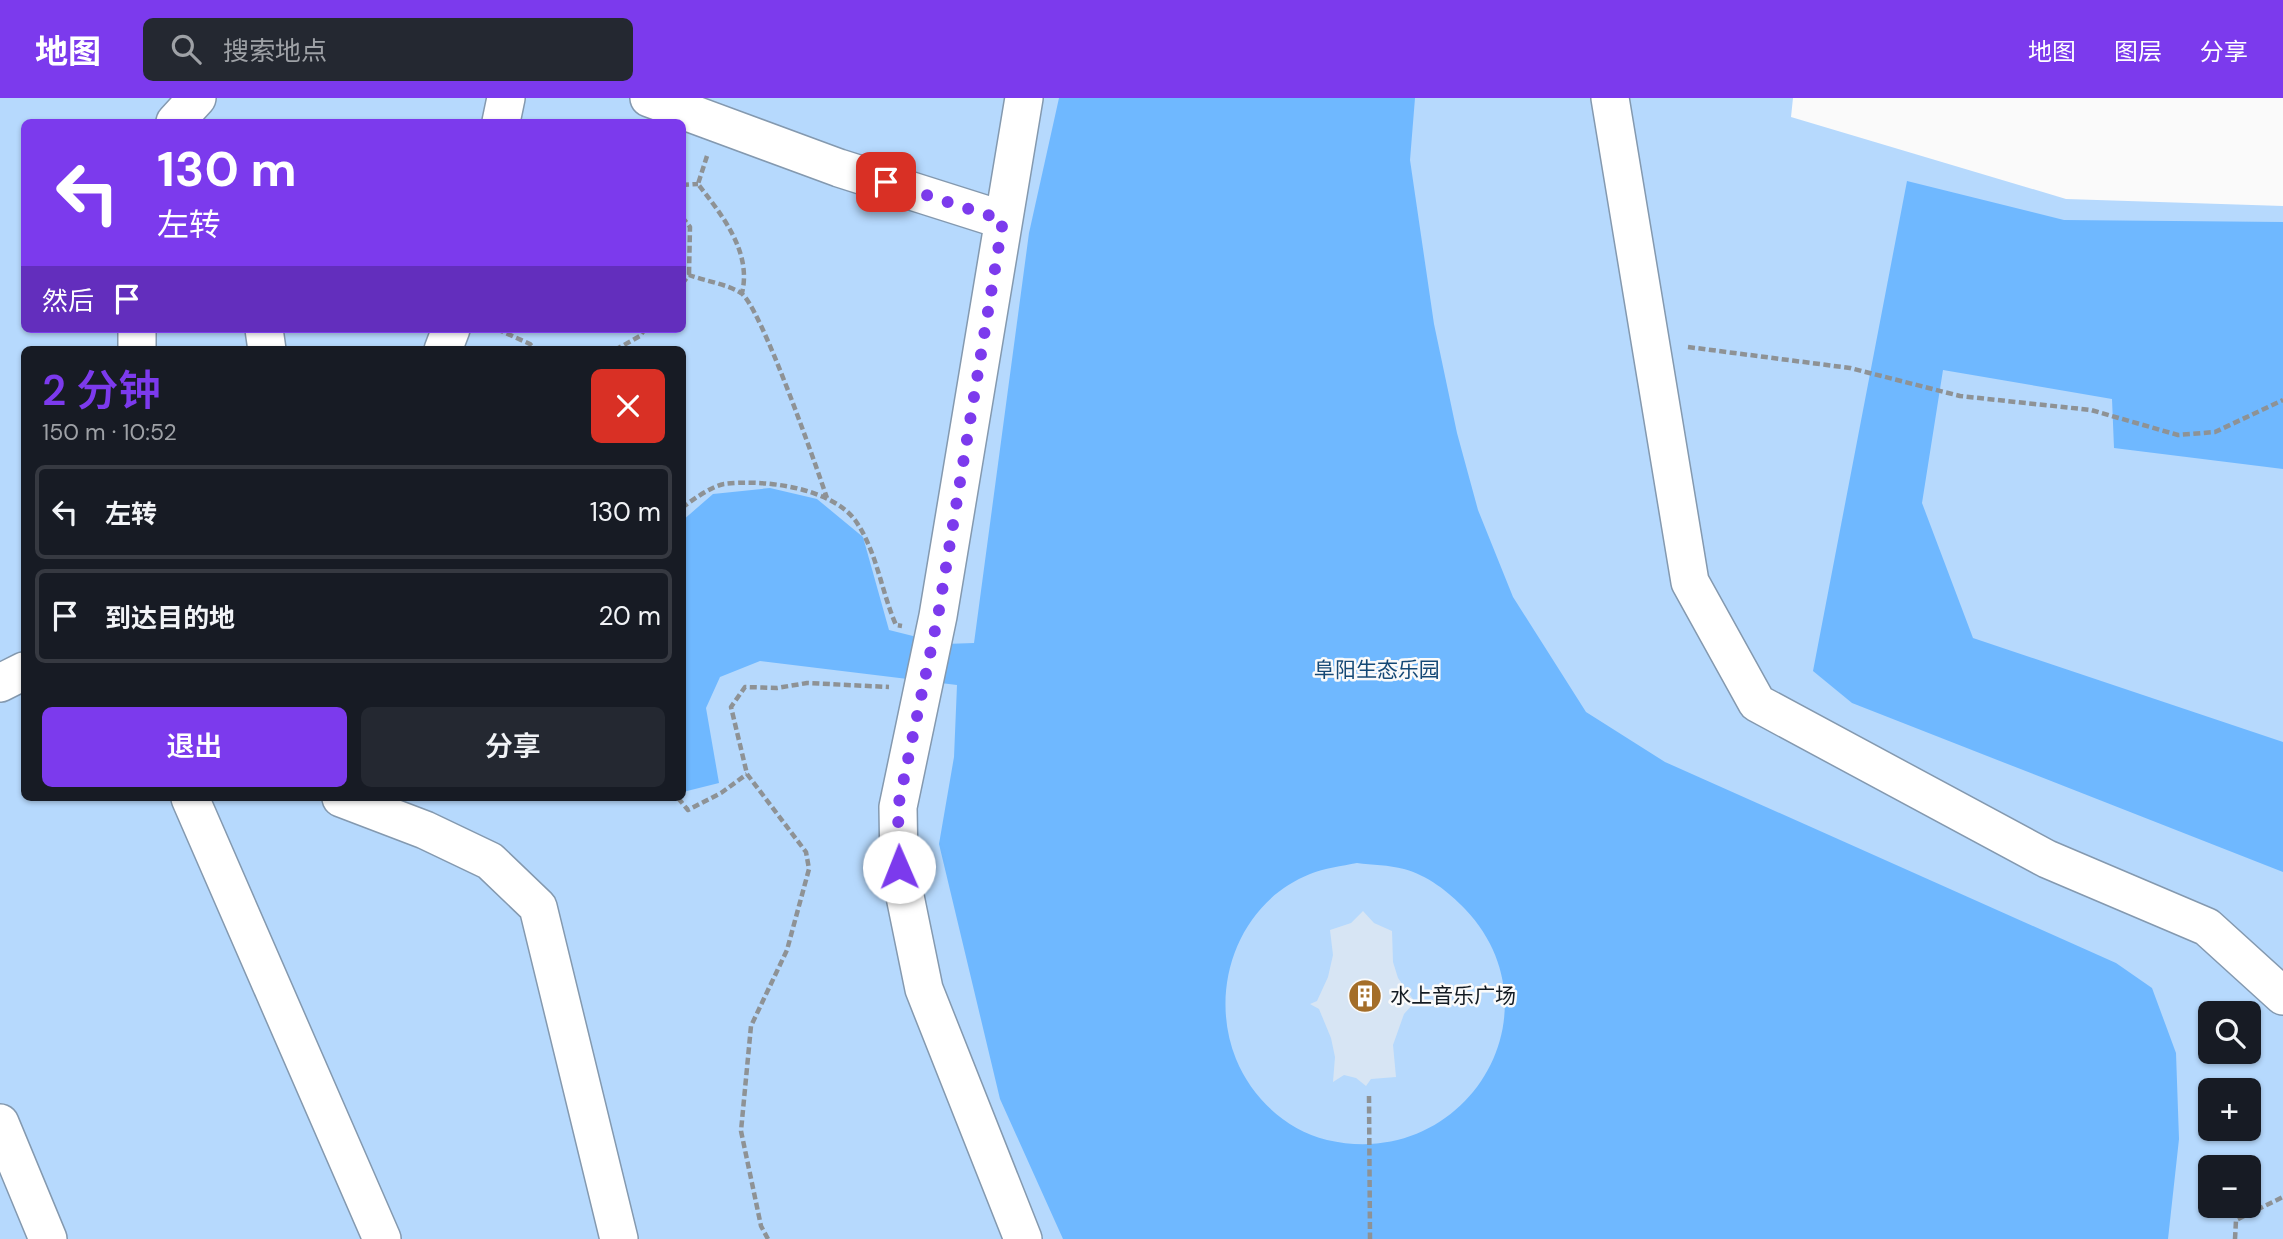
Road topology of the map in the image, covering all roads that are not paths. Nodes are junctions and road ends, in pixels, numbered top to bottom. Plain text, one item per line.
1 (159, 98) edge
2 (197, 98) edge
3 (506, 98) edge
4 (649, 98) edge
5 (1024, 98) edge
6 (1610, 98) edge
7 (156, 119) edge
8 (178, 119) edge
9 (502, 119) edge
10 (1003, 220) junction
11 (21, 672) edge
12 (0, 683) edge
13 (191, 801) edge
14 (349, 801) edge
15 (2283, 996) edge
16 (0, 1123) edge
17 (48, 1239) edge
18 (382, 1239) edge
19 (619, 1239) edge
20 (1023, 1239) edge

1 - 7 lane
2 - 8 lane
3 - 9 lane
4 - 10 lane
5 - 10 lane
6 - 15 lane
10 - 20 lane
11 - 12 lane
13 - 18 lane
14 - 19 lane
16 - 17 lane

